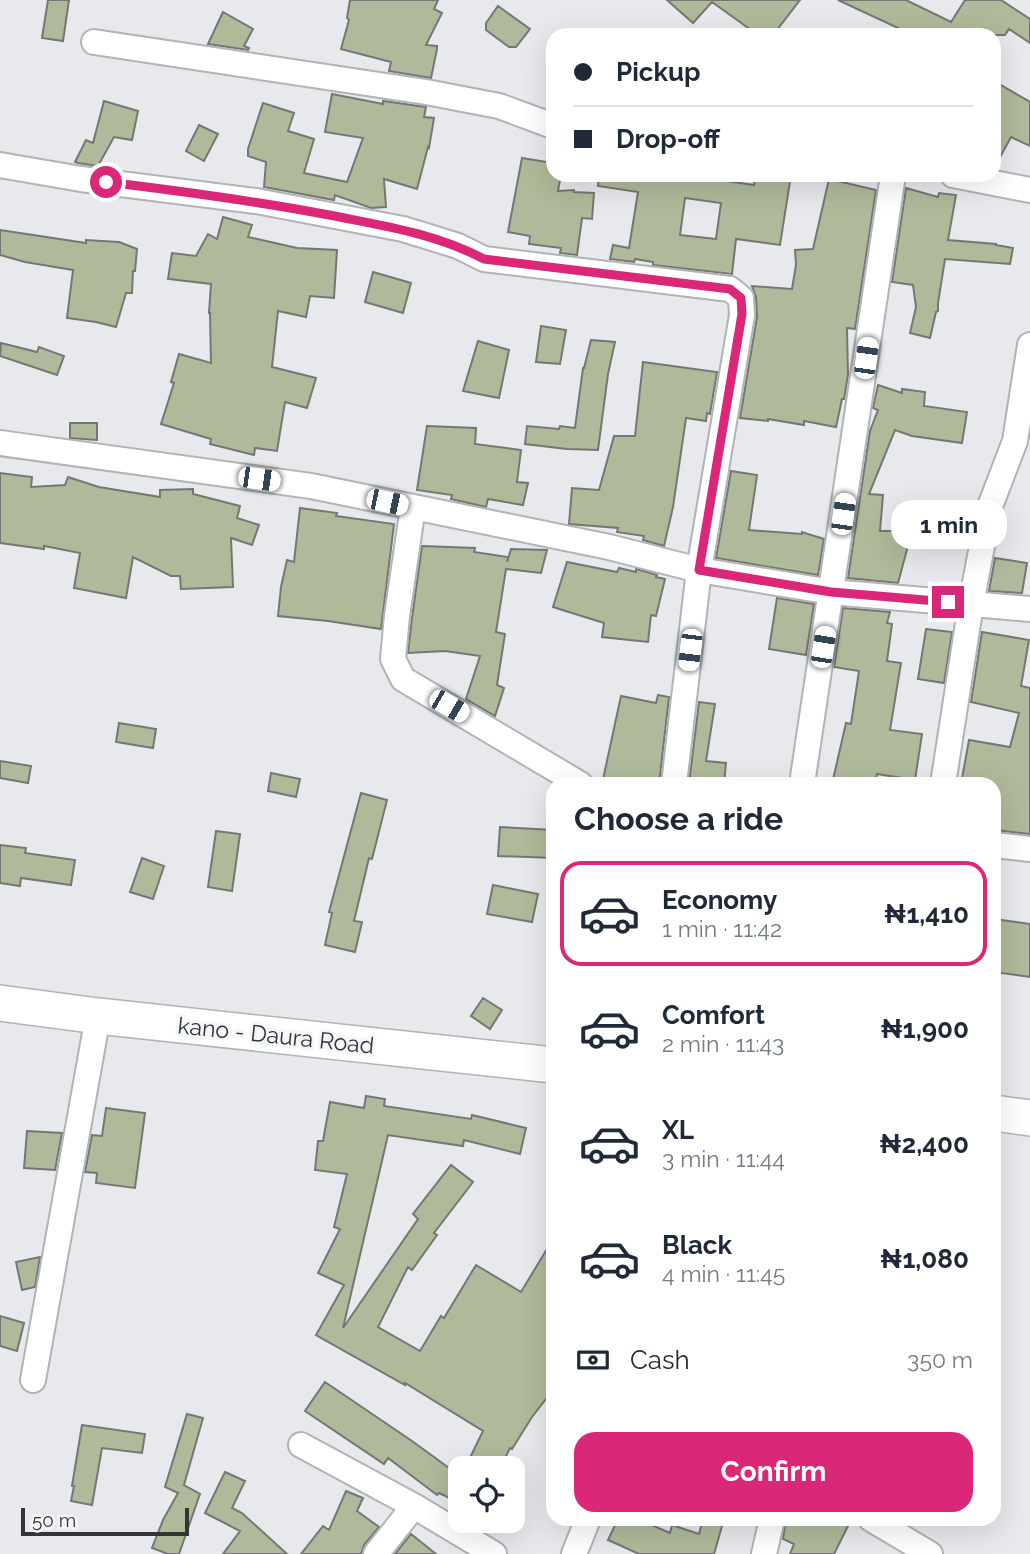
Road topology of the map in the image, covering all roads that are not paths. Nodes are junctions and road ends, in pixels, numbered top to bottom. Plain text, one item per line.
1 (94, 42) dead end
2 (546, 123) edge
3 (0, 165) edge
4 (892, 182) edge
5 (989, 182) edge
6 (1030, 190) edge
7 (1030, 345) edge
8 (0, 443) edge
9 (413, 507) junction
10 (699, 570) junction
11 (831, 592) junction
12 (971, 604) junction
13 (1030, 609) edge
14 (568, 777) edge
15 (675, 777) edge
16 (803, 777) edge
17 (944, 777) edge
18 (1001, 846) edge
19 (1030, 849) edge
20 (0, 1003) edge
21 (97, 1016) junction
22 (546, 1064) edge
23 (1001, 1115) edge
24 (1030, 1118) edge
25 (33, 1380) dead end
26 (301, 1445) dead end
27 (414, 1506) junction
28 (585, 1526) edge
29 (770, 1526) edge
30 (883, 1526) edge
31 (376, 1554) edge
32 (494, 1554) edge
33 (574, 1554) edge
34 (764, 1554) edge
35 (930, 1554) edge

1 - 2 street
3 - 10 street
4 - 11 street
5 - 6 street
7 - 12 street
8 - 9 street
9 - 10 street
9 - 14 street
10 - 11 street
10 - 15 street
11 - 12 street
11 - 16 street
12 - 13 street
12 - 17 street
18 - 19 street
20 - 21 highway, kano - Daura Road
21 - 22 highway, kano - Daura Road
21 - 25 street
23 - 24 highway
26 - 27 street
27 - 31 street
27 - 32 street
28 - 33 street
29 - 34 street
30 - 35 street

